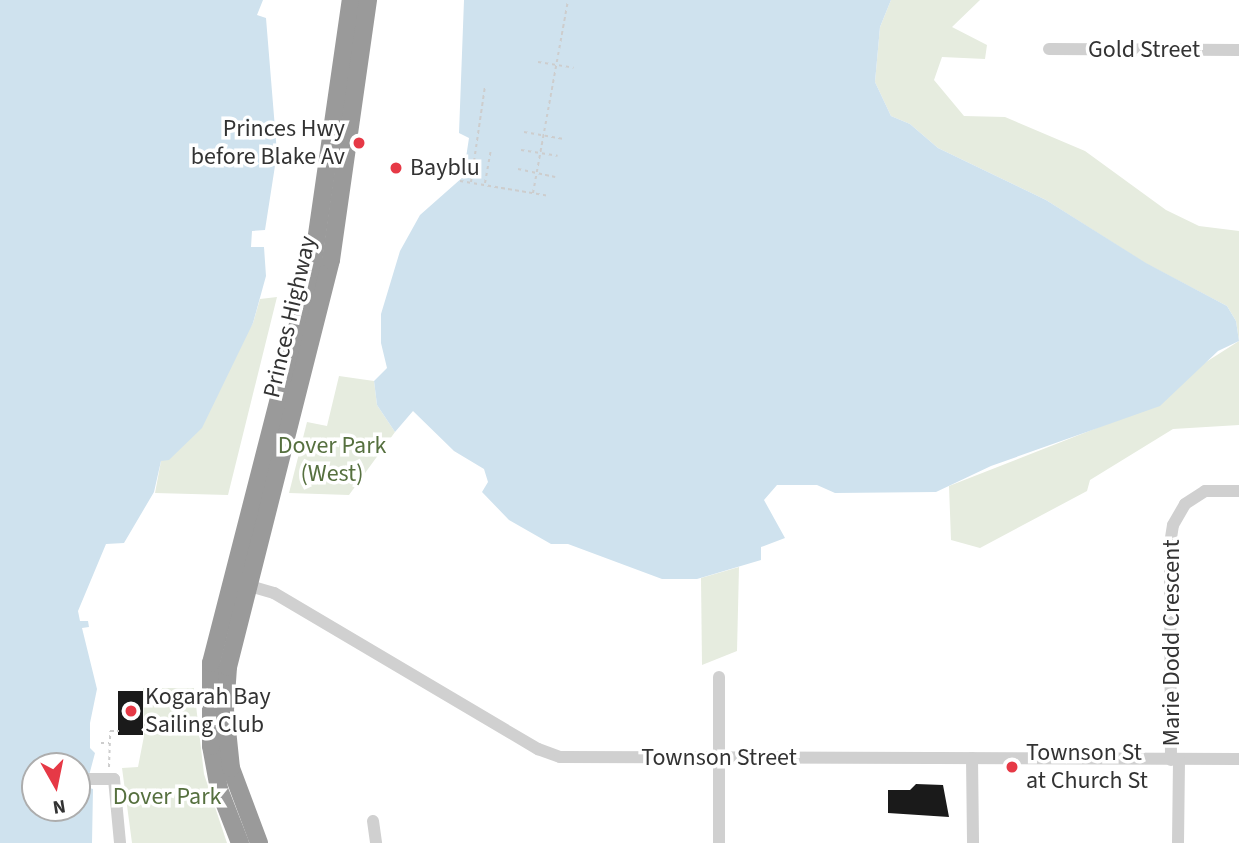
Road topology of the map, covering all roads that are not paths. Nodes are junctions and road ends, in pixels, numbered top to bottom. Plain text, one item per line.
1 (351, 0) edge
2 (368, 0) edge
3 (1049, 49) dead end
4 (1239, 50) edge
5 (1239, 491) edge
6 (246, 584) junction
7 (719, 677) dead end
8 (719, 758) junction
9 (972, 758) junction
10 (1239, 758) edge
11 (1175, 760) junction
12 (91, 779) edge
13 (373, 821) dead end
14 (120, 843) edge
15 (240, 843) edge
16 (259, 843) edge
17 (376, 843) edge
18 (719, 843) edge
19 (973, 843) edge
20 (1178, 843) edge

1 - 15 highway, Princes Highway
2 - 6 highway, Princes Highway
3 - 4 street, Gold Street
5 - 11 street, Marie Dodd Crescent
6 - 8 street, Townson Street
6 - 16 highway, Princes Highway
7 - 8 street
8 - 9 street, Townson Street
8 - 18 street
9 - 11 street, Townson Street
9 - 19 street
10 - 11 street, Townson Street
11 - 20 street, Marie Dodd Crescent
12 - 14 street
13 - 17 street

